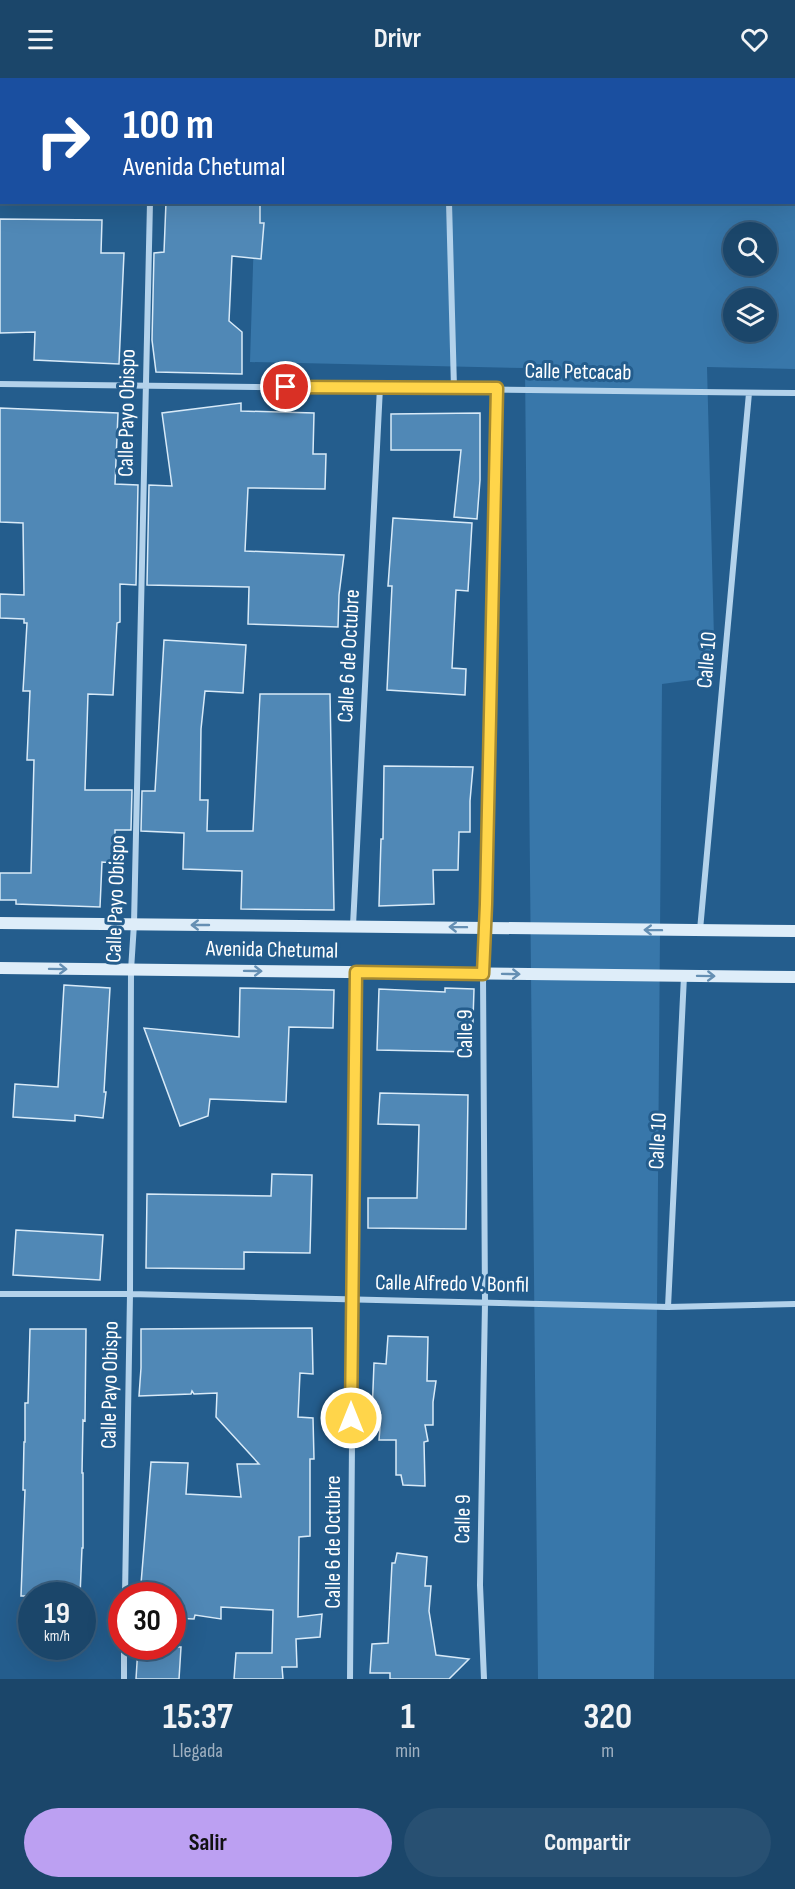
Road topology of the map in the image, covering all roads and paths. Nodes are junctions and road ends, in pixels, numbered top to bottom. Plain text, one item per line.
1 (150, 204) edge
2 (449, 204) edge
3 (0, 384) edge
4 (146, 386) junction
5 (380, 387) junction
6 (454, 388) junction
7 (497, 388) junction
8 (749, 393) junction
9 (795, 393) edge
10 (0, 923) edge
11 (134, 924) junction
12 (353, 926) junction
13 (486, 928) junction
14 (700, 930) junction
15 (795, 931) edge
16 (0, 968) edge
17 (131, 970) junction
18 (356, 972) junction
19 (483, 974) junction
20 (684, 976) junction
21 (795, 977) edge
22 (0, 1294) edge
23 (130, 1294) junction
24 (352, 1300) junction
25 (485, 1303) junction
26 (795, 1304) edge
27 (668, 1307) junction
28 (125, 1582) edge
29 (124, 1660) edge
30 (124, 1679) edge
31 (350, 1679) edge
32 (484, 1679) edge

1 - 4 street, Calle Payo Obispo
2 - 6 street
3 - 4 street, Calle Petcacab
4 - 5 street, Calle Petcacab
4 - 11 street, Calle Payo Obispo
5 - 6 street, Calle Petcacab
5 - 12 street, Calle 6 de Octubre
6 - 7 street, Calle Petcacab
7 - 8 street, Calle Petcacab
7 - 13 street, Calle 9
8 - 9 street, Calle Petcacab
8 - 14 street, Calle 10
10 - 11 main road, Avenida Chetumal
12 -> 11 main road, Avenida Chetumal
11 - 17 street, Calle Payo Obispo
13 -> 12 main road, Avenida Chetumal
14 -> 13 main road, Avenida Chetumal
13 - 19 street, Calle 9
14 - 15 main road, Avenida Chetumal
16 -> 17 main road, Avenida Chetumal
17 -> 18 main road, Avenida Chetumal
17 - 23 street, Calle Payo Obispo
18 - 19 main road, Avenida Chetumal
18 - 24 street, Calle 6 de Octubre
19 -> 20 main road, Avenida Chetumal
19 - 25 street, Calle 9
20 -> 21 main road, Avenida Chetumal
20 - 27 street, Calle 10
22 - 23 street, Calle Alfredo V. Bonfil
23 - 24 street, Calle Alfredo V. Bonfil
23 - 28 street, Calle Payo Obispo
24 - 25 street, Calle Alfredo V. Bonfil
24 - 31 street, Calle 6 de Octubre
25 - 27 street, Calle Alfredo V. Bonfil
25 - 32 street, Calle 9
26 - 27 street, Calle Alfredo V. Bonfil
29 - 30 street

